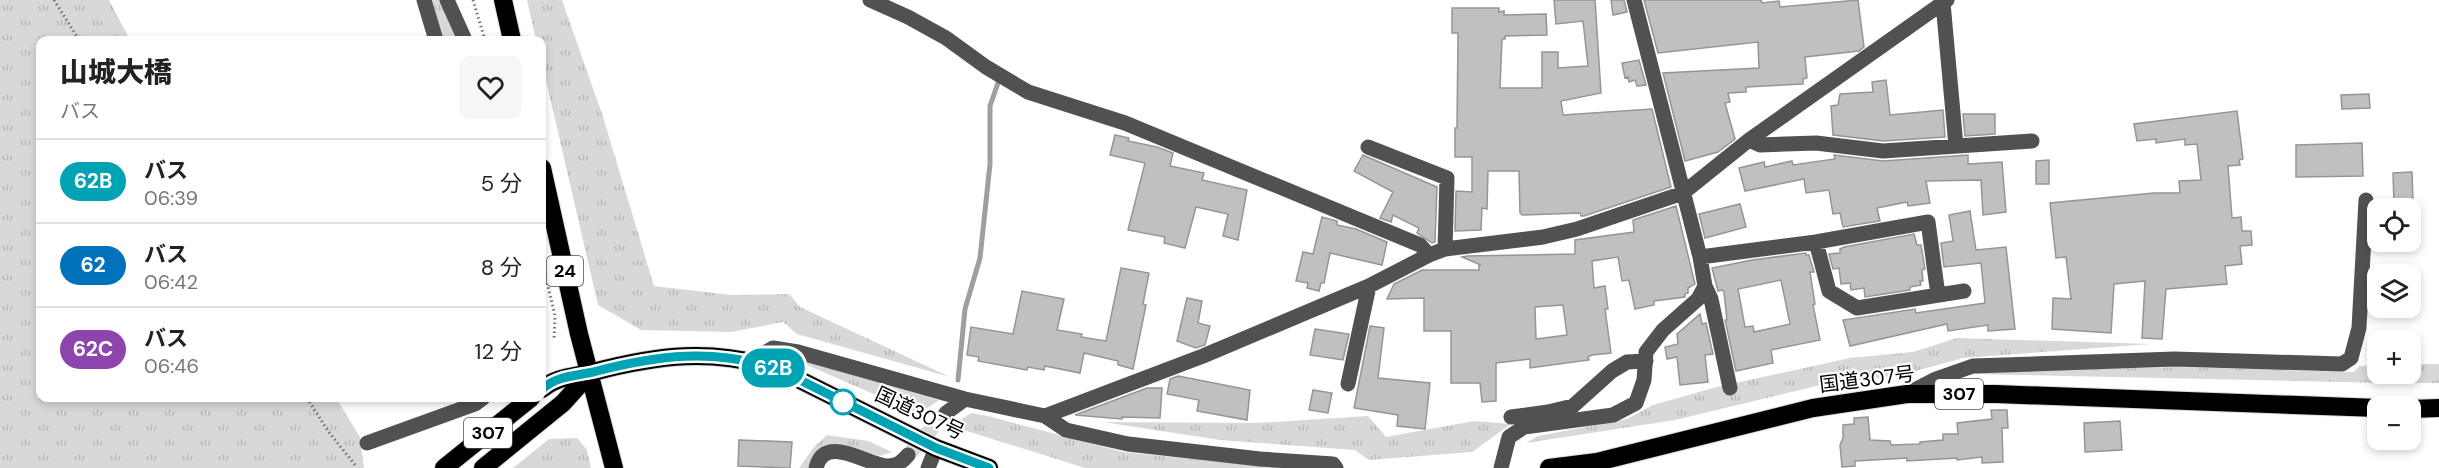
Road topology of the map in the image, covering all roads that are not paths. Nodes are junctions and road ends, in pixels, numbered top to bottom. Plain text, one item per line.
1 (424, 0) edge
2 (447, 0) edge
3 (503, 0) edge
4 (870, 0) edge
5 (1634, 0) edge
6 (1945, 1) edge
7 (435, 36) edge
8 (463, 36) edge
9 (511, 36) edge
10 (1749, 140) junction
11 (2032, 141) dead end
12 (1368, 147) dead end
13 (1956, 147) junction
14 (546, 185) edge
15 (1683, 193) junction
16 (2366, 200) dead end
17 (1816, 242) junction
18 (1445, 249) junction
19 (1429, 255) junction
20 (1700, 257) junction
21 (1369, 286) junction
22 (1705, 286) junction
23 (1964, 291) dead end
24 (1938, 295) junction
25 (751, 361) junction
26 (1646, 361) junction
27 (590, 372) junction
28 (1348, 384) dead end
29 (546, 386) edge
30 (1730, 388) dead end
31 (1907, 394) junction
32 (964, 399) junction
33 (478, 402) edge
34 (526, 402) edge
35 (2367, 408) edge
36 (2439, 408) edge
37 (2421, 409) edge
38 (946, 413) tunnel mouth
39 (1046, 416) junction
40 (1511, 417) dead end
41 (367, 442) dead end
42 (936, 448) junction
43 (908, 455) tunnel mouth
44 (444, 468) edge
45 (483, 468) edge
46 (614, 468) edge
47 (816, 468) edge
48 (928, 468) edge
49 (989, 468) edge
50 (1336, 468) edge
51 (1501, 468) edge
52 (1549, 468) edge

1 - 7 street
2 - 8 street
3 - 9 highway
4 - 19 street
5 - 15 street
6 - 10 street
6 - 13 street
10 - 13 street
10 - 15 street
11 - 13 street
12 - 18 street
14 - 27 highway, 24
15 - 18 street
15 - 20 street
16 - 31 street
17 - 20 street
17 - 24 street
17 - 24 street
18 - 19 street
19 - 21 street
20 - 22 street
21 - 28 street
21 - 39 street
22 - 26 street
22 - 30 street
23 - 24 street
25 - 27 highway, 国道307号
25 - 32 street
25 - 42 highway, 国道307号
26 - 40 street
26 - 51 street
27 - 29 highway, 国道307号
27 - 45 highway, 307
27 - 46 highway, 24
31 - 35 highway, 国道307号 / 307
31 - 52 highway, 国道307号 / 307
32 - 38 street
32 - 39 street
33 - 41 street
34 - 44 highway, 307
36 - 37 highway
39 - 50 street
42 - 48 street
42 - 49 highway, 国道307号
43 - 47 street

